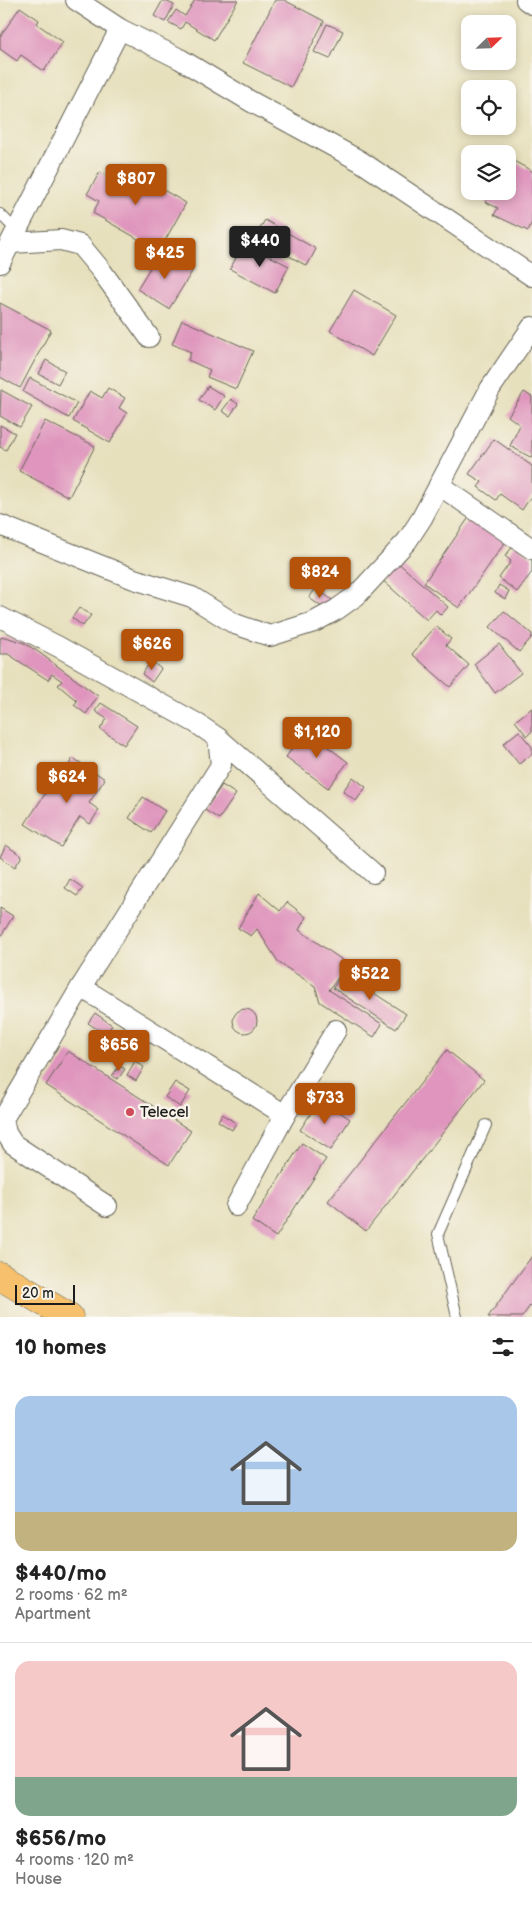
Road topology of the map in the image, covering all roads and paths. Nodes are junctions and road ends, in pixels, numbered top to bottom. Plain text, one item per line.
1 (76, 0) edge
2 (526, 0) edge
3 (532, 4) edge
4 (120, 29) junction
5 (0, 214) edge
6 (14, 237) junction
7 (0, 263) edge
8 (532, 276) edge
9 (532, 327) edge
10 (149, 338) dead end
11 (439, 485) junction
12 (0, 526) edge
13 (532, 549) edge
14 (0, 617) edge
15 (218, 738) junction
16 (372, 873) dead end
17 (81, 987) junction
18 (336, 1030) dead end
19 (285, 1115) junction
20 (486, 1125) dead end
21 (107, 1206) dead end
22 (236, 1206) dead end
23 (0, 1276) edge
24 (69, 1317) edge
25 (457, 1317) edge

1 - 4 street
2 - 3 street
4 - 6 street
4 - 8 street
5 - 6 lane
6 - 7 street
6 - 10 street
9 - 11 street
11 - 12 street
11 - 13 street
14 - 15 street
15 - 16 street
15 - 17 street
17 - 19 street
17 - 21 street
18 - 19 street
19 - 22 street
20 - 25 lane
23 - 24 highway

